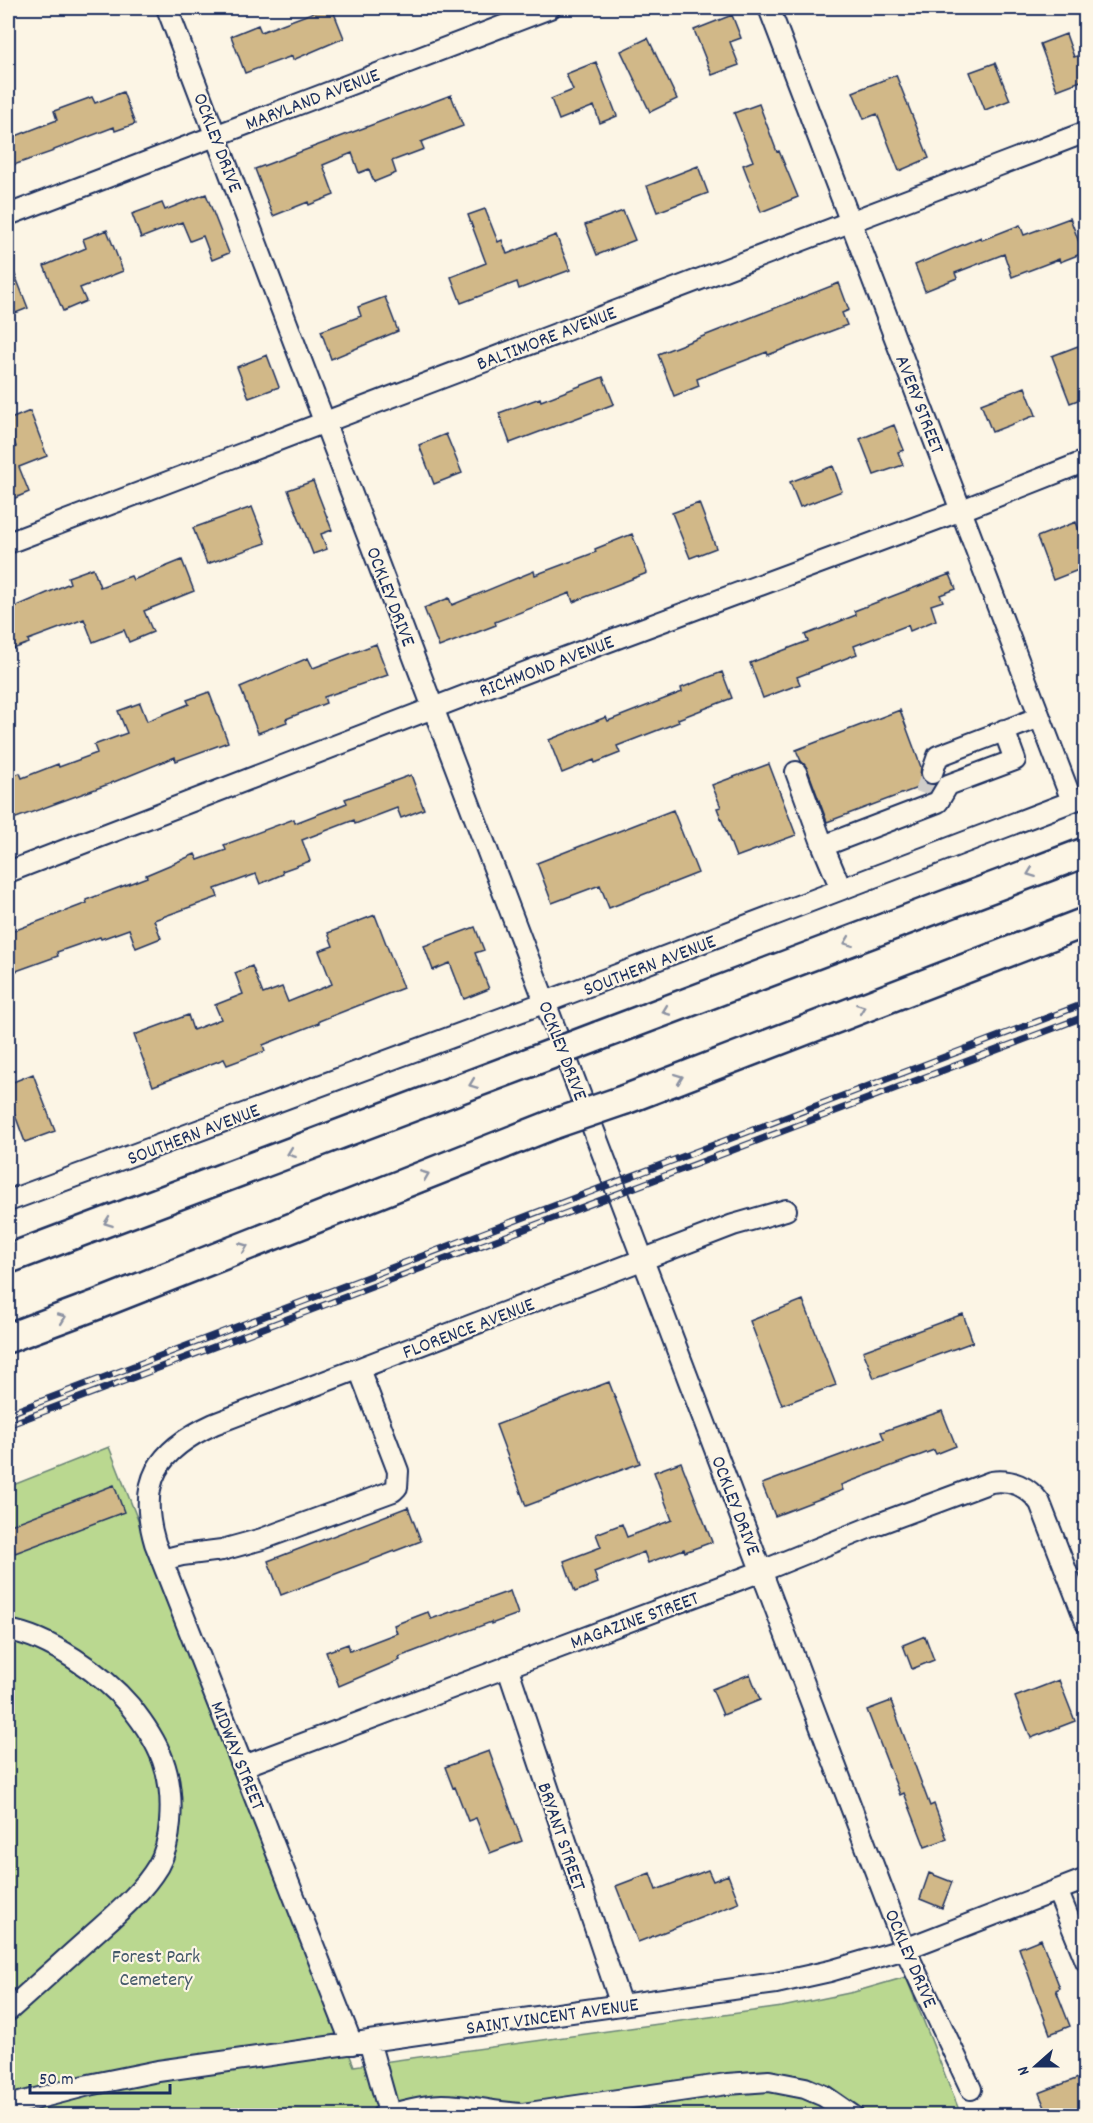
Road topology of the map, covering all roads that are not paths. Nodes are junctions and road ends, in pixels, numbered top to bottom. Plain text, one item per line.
1 (167, 8) edge
2 (550, 8) edge
3 (769, 8) edge
4 (1086, 132) edge
5 (216, 134) junction
6 (8, 215) edge
7 (851, 222) junction
8 (326, 422) junction
9 (1086, 461) edge
10 (962, 510) junction
11 (8, 543) edge
12 (434, 707) junction
13 (1040, 717) junction
14 (1004, 730) junction
15 (796, 772) dead end
16 (948, 785) junction
17 (1079, 799) edge
18 (823, 846) junction
19 (1086, 852) edge
20 (8, 872) edge
21 (841, 890) junction
22 (1086, 922) edge
23 (546, 1002) junction
24 (8, 1201) edge
25 (786, 1210) dead end
26 (8, 1259) edge
27 (643, 1261) junction
28 (8, 1338) edge
29 (359, 1369) junction
30 (160, 1463) joint
31 (162, 1560) junction
32 (762, 1571) junction
33 (1086, 1622) edge
34 (8, 1630) edge
35 (507, 1666) junction
36 (244, 1766) junction
37 (1086, 1879) edge
38 (1057, 1890) junction
39 (905, 1949) junction
40 (1086, 1961) edge
41 (621, 2005) junction
42 (9, 2006) edge
43 (361, 2043) junction
44 (971, 2089) dead end
45 (8, 2106) edge
46 (387, 2115) edge
47 (853, 2115) edge

1 - 5 street, OCKLEY DRIVE
2 - 5 street, MARYLAND AVENUE
3 - 7 street, AVERY STREET
4 - 7 street, BALTIMORE AVENUE
5 - 6 street, MARYLAND AVENUE
5 - 8 street, OCKLEY DRIVE
7 - 8 street, BALTIMORE AVENUE
7 - 10 street, AVERY STREET
8 - 11 street, BALTIMORE AVENUE
8 - 12 street, OCKLEY DRIVE
9 - 10 street, RICHMOND AVENUE
10 - 12 street, RICHMOND AVENUE
10 - 13 street, AVERY STREET
12 - 20 street, RICHMOND AVENUE
12 - 23 street, OCKLEY DRIVE
13 - 14 street
13 - 17 street, AVERY STREET
14 - 16 street
14 - 16 street
15 - 18 street
16 - 18 street
17 - 21 street, SOUTHERN AVENUE
18 - 21 street
19 -> 26 highway, bridge
21 - 23 street, SOUTHERN AVENUE
28 -> 22 highway, bridge
23 - 24 street, SOUTHERN AVENUE
23 - 27 street, OCKLEY DRIVE
25 - 27 street, FLORENCE AVENUE
27 - 29 street, FLORENCE AVENUE
27 - 32 street, OCKLEY DRIVE
29 - 30 street, FLORENCE AVENUE
29 - 31 street
30 - 31 street, MIDWAY STREET
31 - 36 street, MIDWAY STREET
32 - 33 street, MAGAZINE STREET
32 - 35 street, MAGAZINE STREET
32 - 39 street, OCKLEY DRIVE
34 - 42 street
35 - 36 street, MAGAZINE STREET
35 - 41 street, BRYANT STREET
36 - 43 street, MIDWAY STREET
37 - 38 street, SAINT VINCENT AVENUE
38 - 39 street, SAINT VINCENT AVENUE
38 - 40 street
39 - 41 street, SAINT VINCENT AVENUE
39 - 44 street, OCKLEY DRIVE
41 - 43 street, SAINT VINCENT AVENUE
43 - 45 street, SAINT VINCENT AVENUE
43 - 46 street, MIDWAY STREET
46 - 47 street

